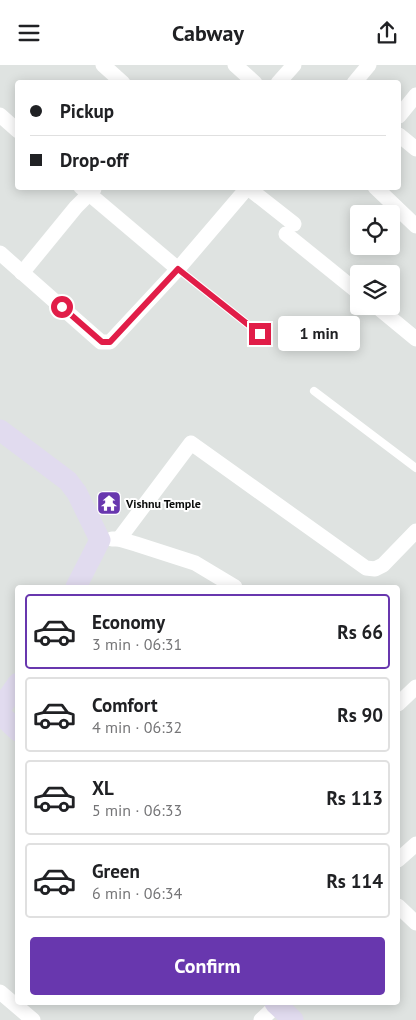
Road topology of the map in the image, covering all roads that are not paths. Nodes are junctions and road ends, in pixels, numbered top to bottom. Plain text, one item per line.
1 (103, 65) edge
2 (235, 65) edge
3 (294, 65) edge
4 (369, 65) edge
5 (120, 80) edge
6 (252, 80) edge
7 (281, 80) edge
8 (356, 80) edge
9 (416, 95) edge
10 (401, 114) edge
11 (0, 115) edge
12 (15, 128) edge
13 (401, 137) edge
14 (416, 149) edge
15 (88, 190) edge
16 (246, 190) edge
17 (250, 190) edge
18 (379, 190) edge
19 (416, 226) edge
20 (0, 253) edge
21 (178, 269) junction
22 (22, 273) junction
23 (350, 285) edge
24 (387, 315) edge
25 (260, 334) dead end
26 (416, 339) edge
27 (314, 391) dead end
28 (0, 430) edge
29 (416, 468) edge
30 (416, 531) edge
31 (110, 539) junction
32 (77, 585) edge
33 (232, 585) edge
34 (15, 687) edge
35 (416, 687) edge
36 (400, 702) edge
37 (0, 709) edge
38 (0, 714) edge
39 (15, 728) edge
40 (416, 844) edge
41 (400, 858) edge
42 (400, 908) edge
43 (416, 923) edge
44 (0, 992) edge
45 (15, 1004) edge
46 (16, 1005) edge
47 (274, 1005) edge
48 (278, 1005) edge
49 (34, 1020) edge
50 (261, 1020) edge
51 (292, 1020) edge

1 - 5 street
2 - 6 street
3 - 7 street
4 - 8 street
9 - 10 street
11 - 12 street
13 - 14 street
15 - 21 street
15 - 22 street
16 - 21 street
17 - 23 street
18 - 19 street
20 - 22 street
21 - 22 street
21 - 25 lane
24 - 26 street
27 - 29 lane
28 - 31 street
30 - 31 street
31 - 32 street
31 - 33 street
34 - 37 street
35 - 36 street
38 - 39 street
40 - 41 street
42 - 43 street
44 - 45 street
46 - 49 street
47 - 50 street
48 - 51 street

